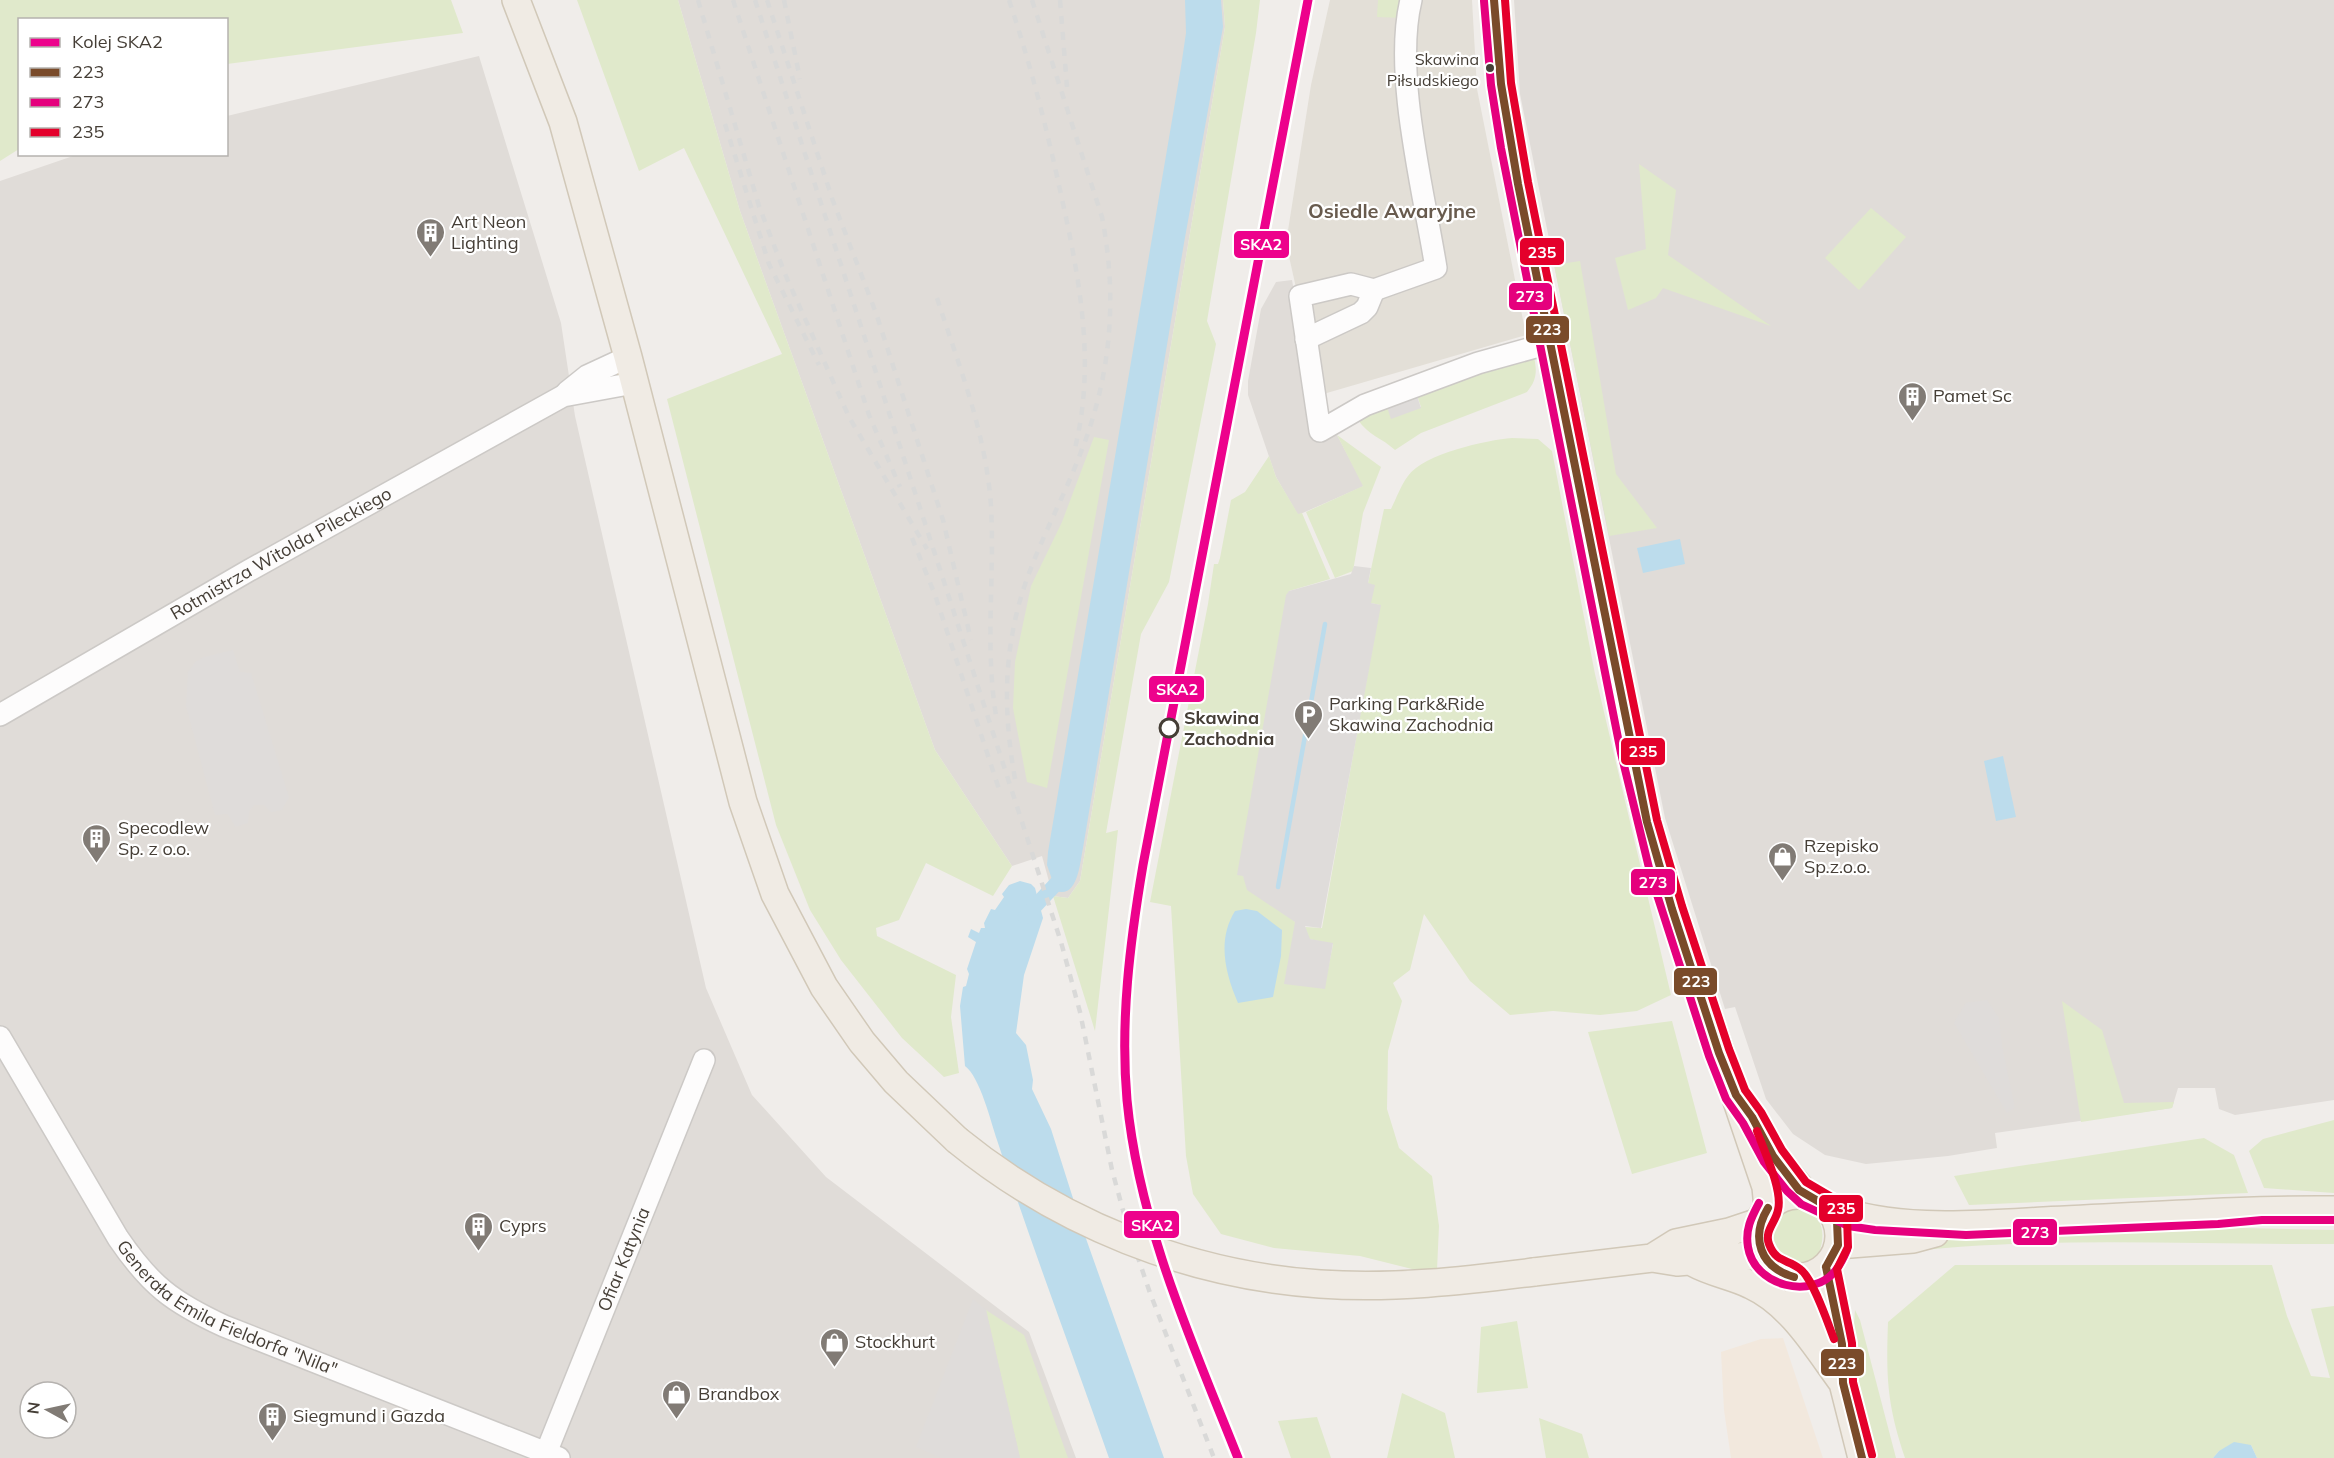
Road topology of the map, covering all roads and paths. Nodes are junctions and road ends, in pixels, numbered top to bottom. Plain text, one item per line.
1 (516, 0) edge
2 (1411, 0) edge
3 (1494, 0) edge
4 (1374, 290) junction
5 (1306, 339) junction
6 (1550, 343) junction
7 (631, 370) junction
8 (0, 715) edge
9 (0, 1037) edge
10 (704, 1060) dead end
11 (1736, 1095) junction
12 (1817, 1201) junction
13 (2334, 1210) edge
14 (2218, 1214) junction
15 (1763, 1215) junction
16 (2334, 1223) edge
17 (1967, 1225) junction
18 (1761, 1255) junction
19 (1832, 1256) junction
20 (1652, 1258) junction
21 (1690, 1260) junction
22 (1794, 1277) junction
23 (1843, 1383) junction
24 (550, 1456) edge
25 (1862, 1458) edge

1 - 7 main road
2 - 4 street
3 - 6 main road
4 - 5 street
4 - 5 street
5 - 6 street
6 - 11 main road
7 - 8 street, Rotmistrza Witolda Pileckiego
7 - 20 main road, bridge
9 - 24 street, Generała Emila Fieldorfa "Nila"
10 - 24 street, Ofiar Katynia
11 - 12 main road
11 - 15 main road
12 - 15 main road
12 - 17 main road
12 - 19 main road
13 - 14 main road
14 - 16 main road
14 - 17 main road
15 - 18 main road
15 - 20 main road
17 - 19 main road
18 - 21 main road
18 - 22 main road
19 - 22 main road
19 - 23 main road
20 - 21 main road
21 - 23 main road
22 - 23 main road
23 - 25 main road

